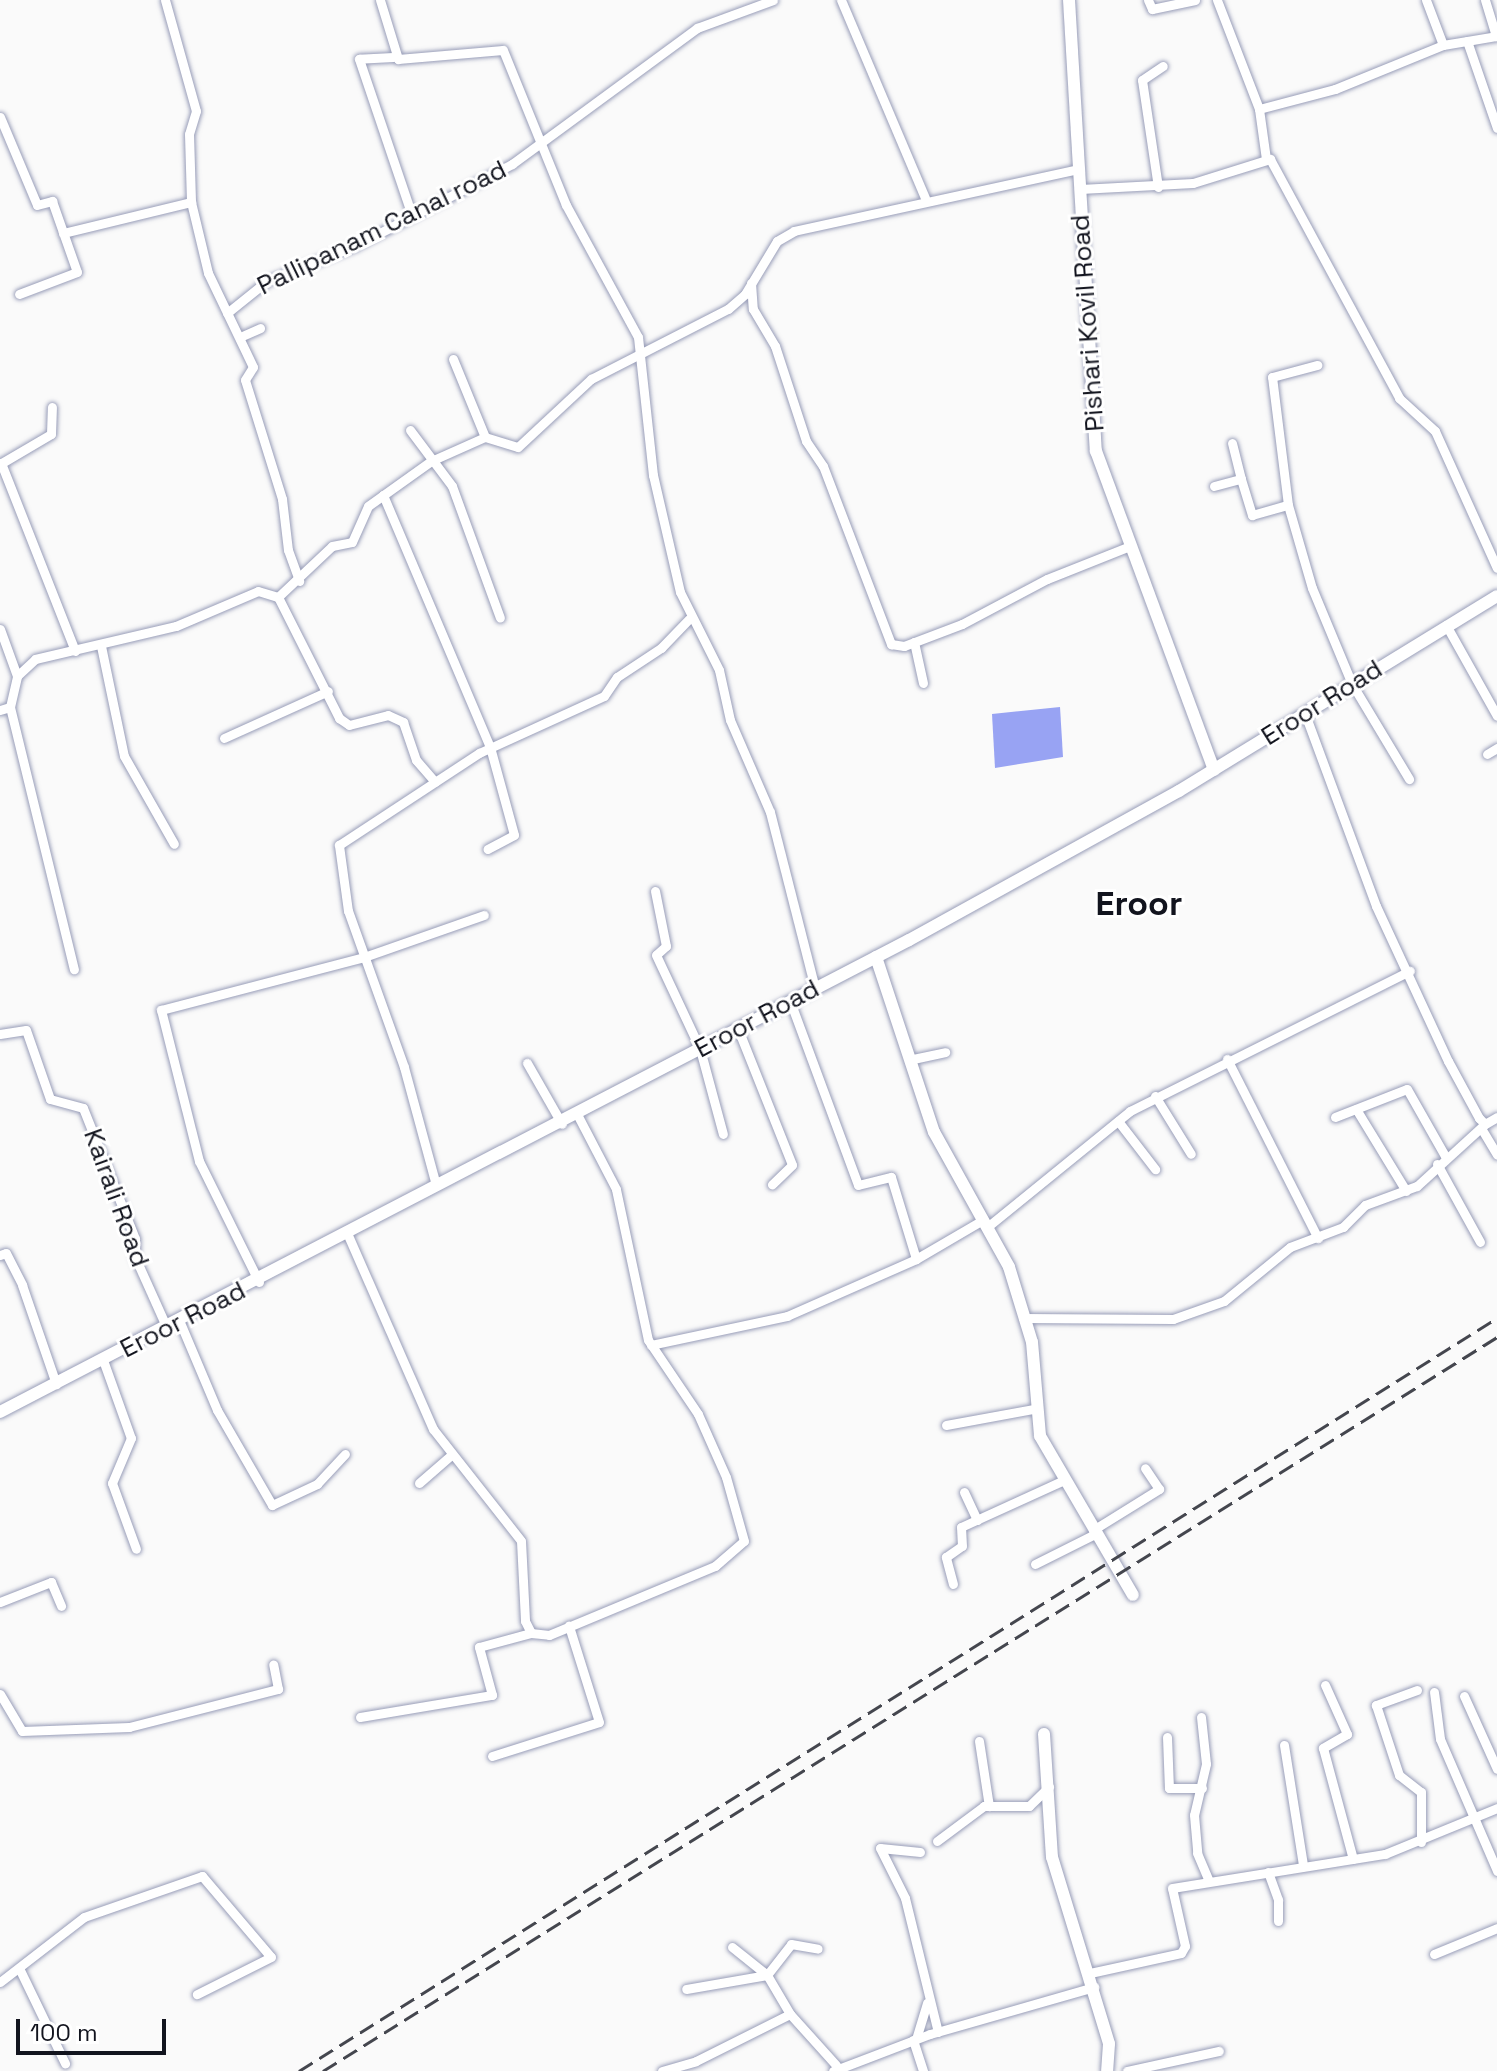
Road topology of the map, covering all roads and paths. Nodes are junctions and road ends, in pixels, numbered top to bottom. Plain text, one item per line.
1 (165, 0) edge
2 (380, 0) edge
3 (773, 0) edge
4 (841, 0) edge
5 (1069, 0) edge
6 (1148, 0) edge
7 (1195, 0) edge
8 (1217, 0) edge
9 (1426, 0) edge
10 (1485, 0) edge
11 (1497, 36) edge
12 (1467, 41) junction
13 (1443, 45) junction
14 (393, 57) junction
15 (1163, 66) dead end
16 (1259, 109) junction
17 (0, 117) edge
18 (1497, 128) edge
19 (540, 145) junction
20 (1266, 159) junction
21 (1079, 169) junction
22 (1158, 187) junction
23 (1080, 189) junction
24 (925, 198) junction
25 (191, 202) junction
26 (412, 216) junction
27 (63, 233) junction
28 (751, 283) junction
29 (19, 294) dead end
30 (227, 313) junction
31 (260, 328) dead end
32 (240, 337) junction
33 (640, 349) junction
34 (453, 359) dead end
35 (1317, 365) dead end
36 (52, 407) dead end
37 (410, 430) dead end
38 (485, 437) junction
39 (1232, 443) dead end
40 (431, 461) junction
41 (0, 464) edge
42 (1241, 479) junction
43 (1214, 486) dead end
44 (383, 495) junction
45 (1288, 505) junction
46 (1130, 546) junction
47 (1497, 568) edge
48 (299, 581) junction
49 (1497, 596) edge
50 (278, 597) junction
51 (500, 618) dead end
52 (689, 619) junction
53 (1446, 625) junction
54 (0, 629) edge
55 (914, 642) junction
56 (101, 646) junction
57 (75, 651) junction
58 (17, 676) junction
59 (923, 683) dead end
60 (1352, 684) junction
61 (328, 691) junction
62 (5, 708) edge
63 (1305, 714) junction
64 (1497, 716) edge
65 (224, 738) dead end
66 (490, 747) junction
67 (1497, 748) edge
68 (1487, 754) dead end
69 (1214, 770) junction
70 (1409, 779) dead end
71 (435, 782) junction
72 (174, 844) dead end
73 (488, 849) dead end
74 (655, 891) dead end
75 (484, 915) dead end
76 (364, 957) junction
77 (876, 957) junction
78 (74, 969) dead end
79 (1410, 971) junction
80 (815, 988) junction
81 (790, 1001) junction
82 (738, 1029) junction
83 (0, 1034) edge
84 (700, 1049) junction
85 (945, 1052) dead end
86 (913, 1059) junction
87 (1227, 1059) junction
88 (527, 1063) dead end
89 (1155, 1096) junction
90 (1356, 1109) junction
91 (578, 1116) junction
92 (1335, 1117) dead end
93 (1497, 1117) edge
94 (1118, 1121) junction
95 (562, 1124) junction
96 (1483, 1126) junction
97 (723, 1134) dead end
98 (1191, 1154) dead end
99 (1497, 1155) edge
100 (1441, 1160) junction
101 (1155, 1169) dead end
102 (772, 1184) dead end
103 (436, 1185) junction
104 (1406, 1191) junction
105 (984, 1225) junction
106 (347, 1233) junction
107 (1318, 1238) junction
108 (1480, 1242) dead end
109 (0, 1255) edge
110 (916, 1259) junction
111 (259, 1282) junction
112 (1023, 1318) junction
113 (179, 1320) junction
114 (166, 1326) junction
115 (651, 1345) junction
116 (103, 1360) junction
117 (56, 1384) junction
118 (1033, 1409) junction
119 (0, 1412) edge
120 (946, 1425) dead end
121 (345, 1454) dead end
122 (450, 1456) junction
123 (1145, 1468) dead end
124 (1064, 1480) junction
125 (419, 1483) dead end
126 (964, 1492) dead end
127 (977, 1520) junction
128 (1094, 1532) junction
129 (136, 1549) dead end
130 (1035, 1564) dead end
131 (953, 1584) dead end
132 (1133, 1595) dead end
133 (0, 1602) edge
134 (61, 1606) dead end
135 (569, 1626) junction
136 (531, 1633) junction
137 (273, 1664) dead end
138 (1325, 1685) dead end
139 (1417, 1690) dead end
140 (1434, 1692) dead end
141 (0, 1694) edge
142 (1464, 1696) dead end
143 (360, 1717) dead end
144 (1201, 1717) dead end
145 (1044, 1734) dead end
146 (1167, 1737) dead end
147 (979, 1741) dead end
148 (1284, 1745) dead end
149 (492, 1756) dead end
150 (1497, 1769) edge
151 (1049, 1787) junction
152 (1202, 1788) junction
153 (989, 1806) junction
154 (1497, 1808) edge
155 (1475, 1818) junction
156 (937, 1841) dead end
157 (1421, 1842) junction
158 (920, 1852) dead end
159 (1353, 1859) junction
160 (1303, 1865) junction
161 (1497, 1871) edge
162 (1268, 1872) junction
163 (1209, 1881) junction
164 (1278, 1921) dead end
165 (1497, 1928) edge
166 (732, 1947) dead end
167 (818, 1949) dead end
168 (1434, 1954) dead end
169 (19, 1968) junction
170 (1090, 1973) junction
171 (767, 1975) junction
172 (0, 1982) edge
173 (1094, 1987) junction
174 (686, 1989) dead end
175 (197, 1994) dead end
176 (927, 2003) junction
177 (790, 2014) junction
178 (938, 2032) junction
179 (914, 2040) junction
180 (1219, 2051) dead end
181 (65, 2063) dead end
182 (834, 2068) edge
183 (662, 2071) edge
184 (923, 2071) edge
185 (1107, 2071) edge
186 (1127, 2071) edge

1 - 25 street
2 - 14 street
3 - 19 street, Pallipanam Canal road
4 - 24 street
5 - 21 main road, Pishari Kovil Road
6 - 7 street
8 - 16 street
9 - 13 street
10 - 11 street
11 - 12 street
12 - 13 street
12 - 18 street
13 - 16 street
14 - 19 street
14 - 26 street
15 - 22 street
16 - 20 street
17 - 27 street
19 - 26 street, Pallipanam Canal road
19 - 33 street
20 - 22 street
20 - 47 street
21 - 23 main road, Pishari Kovil Road
21 - 24 street
22 - 23 street
23 - 46 main road, Pishari Kovil Road
24 - 28 street
25 - 27 street
25 - 30 street
26 - 30 street, Pallipanam Canal road
27 - 29 street
28 - 33 street
28 - 55 street
30 - 32 street
31 - 32 street
32 - 48 street
33 - 38 street
33 - 52 street
34 - 38 street
35 - 45 street
36 - 41 street
37 - 40 street
38 - 40 street
39 - 42 street
40 - 44 street
40 - 51 street
41 - 57 street
42 - 43 street
42 - 45 street
44 - 48 street
44 - 66 street
45 - 60 street
46 - 55 street
46 - 69 main road, Pishari Kovil Road
48 - 50 street
49 - 53 main road, Eroor Road
50 - 56 street
50 - 61 street
52 - 66 street
52 - 80 street
53 - 60 main road, Eroor Road
53 - 64 street
54 - 58 street
55 - 59 street
56 - 57 street
56 - 72 street
57 - 58 street
58 - 62 street
60 - 63 main road, Eroor Road
60 - 70 street
61 - 65 street
61 - 71 street
62 - 78 street
63 - 69 main road, Eroor Road
63 - 79 street
66 - 71 street
66 - 73 street
67 - 68 street
69 - 77 main road, Eroor Road
71 - 76 street
74 - 84 street
75 - 76 street
76 - 103 street
76 - 111 street
77 - 80 main road, Eroor Road
77 - 86 main road
79 - 87 street
79 - 96 street
80 - 81 main road, Eroor Road
81 - 82 main road, Eroor Road
81 - 110 street
82 - 84 main road, Eroor Road
82 - 102 street
83 - 114 street, Kairali Road
84 - 91 main road, Eroor Road
84 - 97 street
85 - 86 street
86 - 105 main road
87 - 89 street
87 - 107 street
88 - 95 street
89 - 94 street
89 - 98 street
90 - 92 street
90 - 100 street
90 - 104 street
91 - 95 main road, Eroor Road
91 - 115 street
93 - 96 street
94 - 101 street
94 - 105 street
95 - 103 main road, Eroor Road
96 - 99 street
96 - 100 street
100 - 104 street
100 - 108 street
103 - 106 main road, Eroor Road
104 - 107 street
105 - 110 street
105 - 112 main road
106 - 111 main road, Eroor Road
106 - 122 street
107 - 112 street
109 - 117 street
110 - 115 street
111 - 113 main road, Eroor Road
112 - 118 main road
113 - 114 main road, Eroor Road
113 - 121 street
114 - 116 main road, Eroor Road
115 - 135 street
116 - 117 main road, Eroor Road
116 - 129 street
117 - 119 main road, Eroor Road
118 - 120 street
118 - 124 main road
122 - 125 street
122 - 136 street
123 - 128 street
124 - 127 street
124 - 128 main road
126 - 127 street
127 - 131 street
128 - 130 street
128 - 132 main road
133 - 134 street
135 - 136 street
135 - 149 street
136 - 143 street
137 - 141 street
138 - 159 street
139 - 157 street
140 - 155 street
142 - 150 street
144 - 152 street
145 - 151 main road
146 - 152 street
147 - 153 street
148 - 160 street
151 - 153 street
151 - 170 main road
152 - 163 street
153 - 156 street
154 - 155 street
155 - 157 street
155 - 161 street
157 - 159 street
158 - 176 street
159 - 160 street
160 - 162 street
162 - 163 street
162 - 164 street
163 - 170 street
165 - 168 street
166 - 171 street
167 - 171 street
169 - 172 street
169 - 175 street
169 - 181 street
170 - 173 main road
171 - 174 street
171 - 177 street
173 - 178 street
173 - 185 main road
176 - 178 street
176 - 179 street
177 - 182 street
177 - 183 street
178 - 179 street
179 - 182 street
179 - 184 street
180 - 186 street

